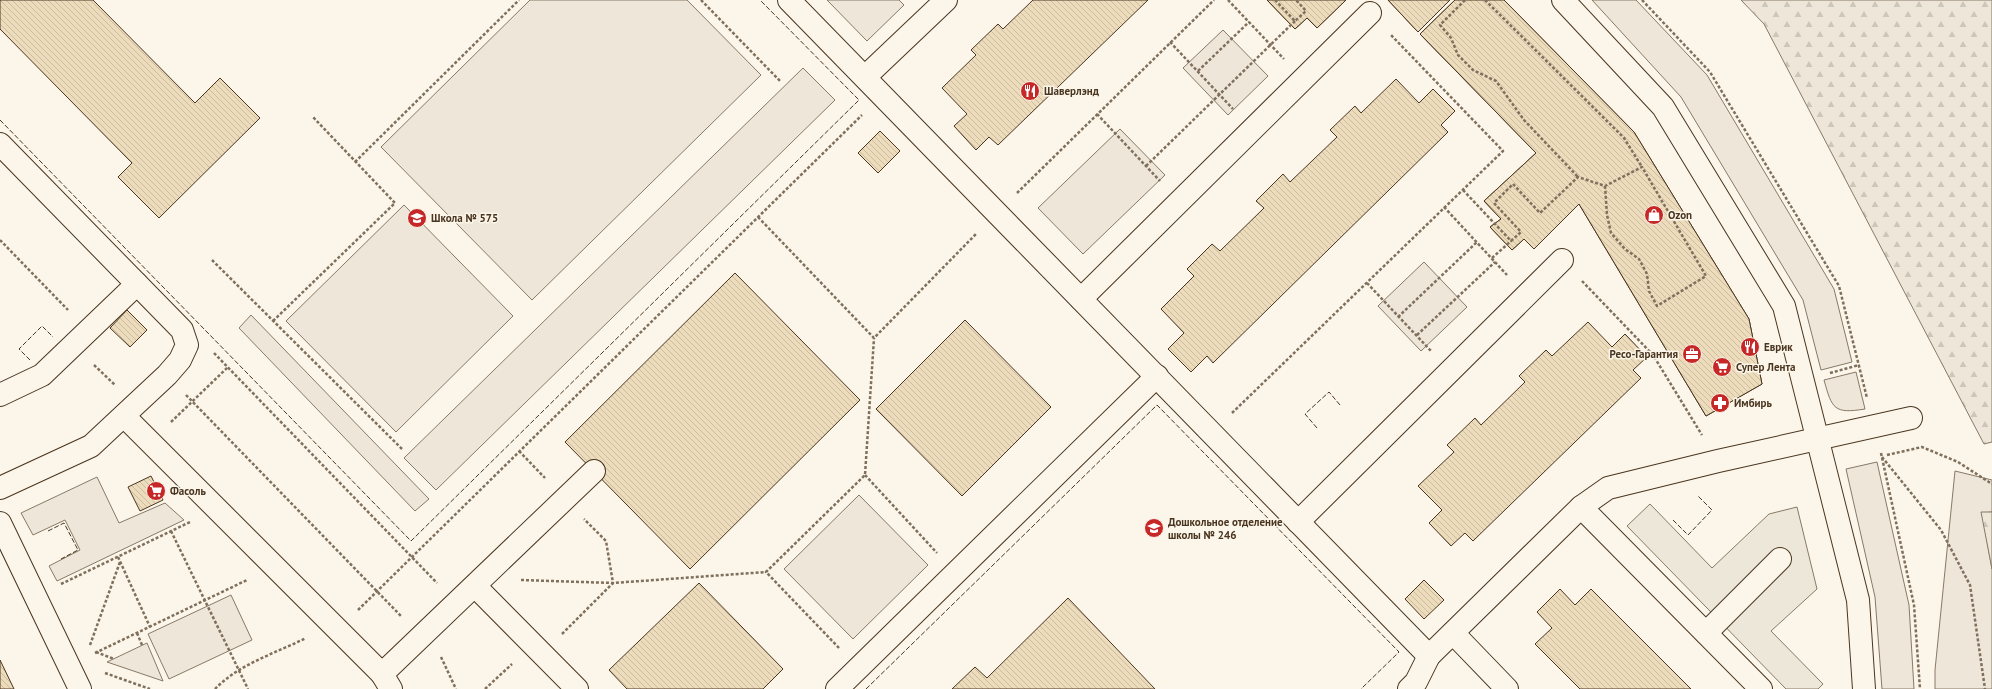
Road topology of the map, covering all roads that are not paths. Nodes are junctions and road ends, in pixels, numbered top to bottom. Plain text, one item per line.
1 (789, 0) edge
2 (946, 0) edge
3 (1562, 0) edge
4 (1370, 13) road end
5 (865, 77) junction
6 (0, 144) edge
7 (1562, 260) road end
8 (137, 284) junction
9 (1081, 299) junction
10 (1157, 376) junction
11 (0, 395) edge
12 (130, 410) junction
13 (1910, 418) dead end
14 (1818, 439) junction
15 (594, 471) dead end
16 (0, 488) edge
17 (1581, 507) junction
18 (1298, 522) junction
19 (0, 523) edge
20 (1780, 559) dead end
21 (479, 583) junction
22 (1453, 633) junction
23 (1706, 633) junction
24 (1429, 656) junction
25 (387, 682) edge
26 (80, 689) edge
27 (577, 689) edge
28 (837, 689) edge
29 (1409, 689) edge
30 (1507, 689) edge
31 (1761, 689) edge
32 (1864, 689) edge

1 - 5 lane
2 - 5 lane
3 - 14 lane
4 - 9 lane
5 - 9 lane
6 - 8 lane
7 - 18 lane
8 - 11 lane
8 - 12 lane
9 - 10 lane
10 - 18 lane
10 - 28 lane
12 - 16 lane
12 - 25 lane
13 - 14 lane
14 - 17 lane
14 - 32 lane
15 - 21 lane
17 - 22 lane
17 - 23 lane
18 - 24 lane
19 - 26 lane
20 - 23 lane
21 - 25 lane
21 - 27 lane
22 - 24 lane
22 - 30 lane
23 - 31 lane
24 - 29 lane

